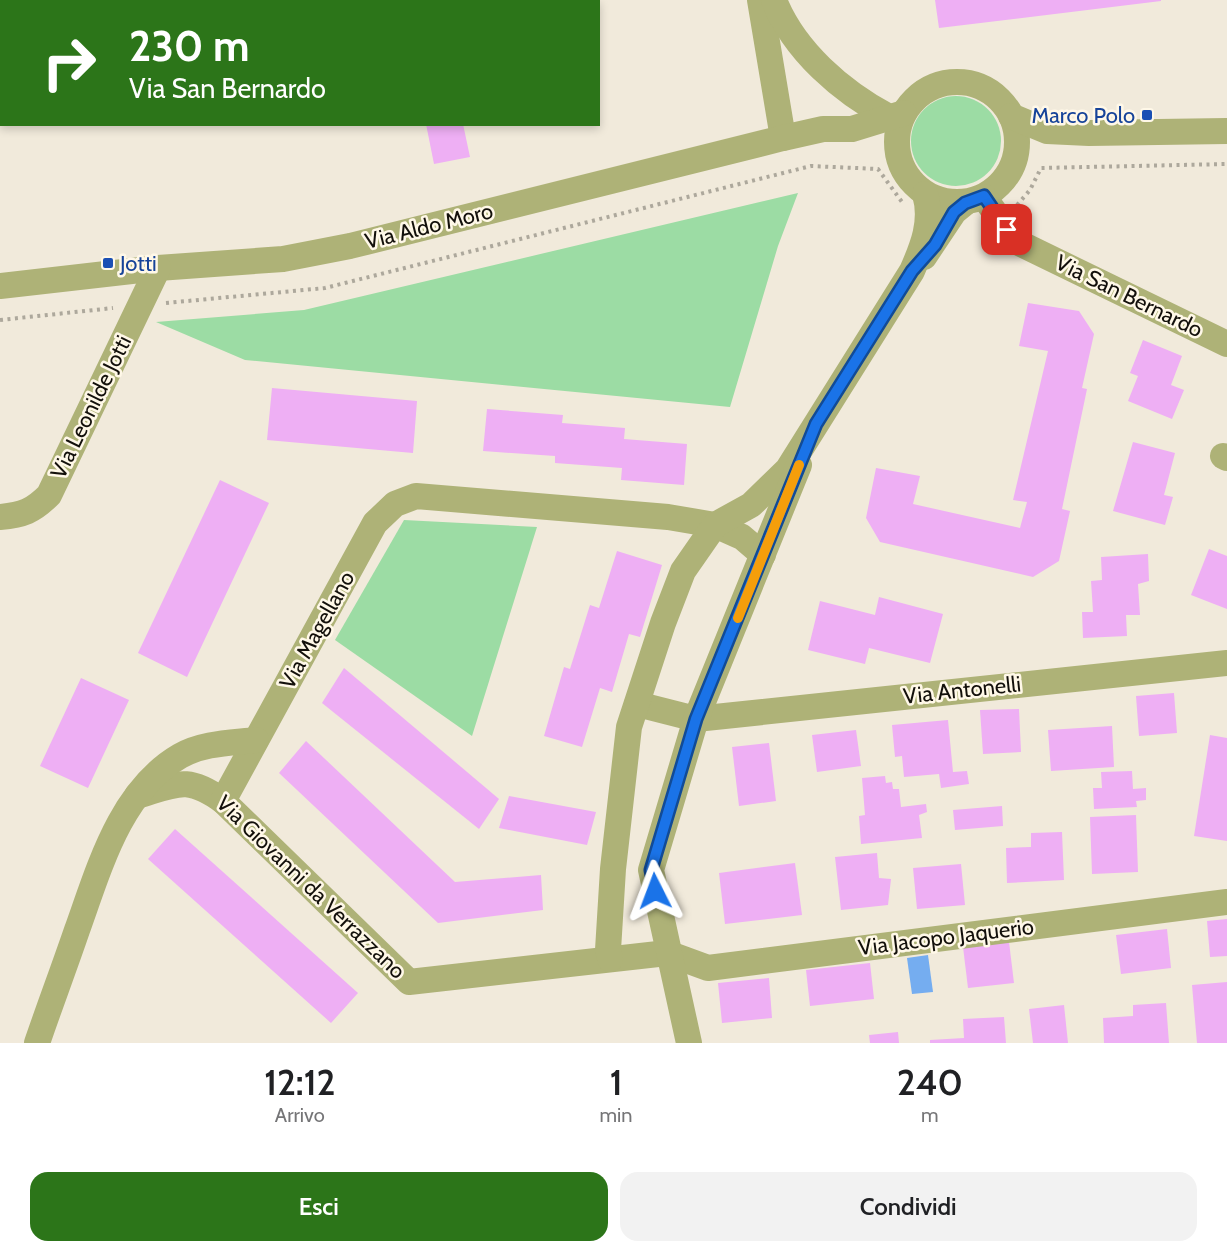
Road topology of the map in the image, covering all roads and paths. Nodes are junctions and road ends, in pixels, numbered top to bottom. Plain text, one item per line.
1 (760, 0) edge
2 (774, 0) edge
3 (896, 115) junction
4 (1011, 116) junction
5 (852, 129) junction
6 (1047, 131) junction
7 (1227, 131) edge
8 (783, 138) junction
9 (897, 151) junction
10 (1017, 153) junction
11 (1227, 164) edge
12 (1041, 168) dead end
13 (717, 190) dead end
14 (974, 200) junction
15 (926, 206) junction
16 (158, 268) junction
17 (912, 271) junction
18 (0, 286) edge
19 (1227, 344) edge
20 (816, 424) junction
21 (0, 517) edge
22 (715, 525) junction
23 (763, 555) junction
24 (1227, 663) edge
25 (636, 704) junction
26 (696, 719) junction
27 (256, 740) junction
28 (137, 796) junction
29 (223, 801) junction
30 (1227, 902) edge
31 (667, 953) junction
32 (610, 959) junction
33 (37, 1043) edge
34 (689, 1043) edge

1 - 8 street
2 - 3 street
3 - 4 street
3 - 5 street, Via Aldo Moro
3 - 9 street
4 - 6 street
4 - 10 street
5 - 8 street, Via Aldo Moro
5 - 9 street, Via Aldo Moro
6 - 7 street
6 - 10 street
8 - 16 street, Via Aldo Moro
9 - 15 street
10 - 14 street
11 - 12 path
13 - 15 path
14 - 15 street
14 - 17 street
14 - 19 street, Via San Bernardo
15 - 17 street
16 - 18 street, Via Aldo Moro
16 - 21 street, Via Leonilde Jotti
17 - 20 street
20 - 22 street
20 - 23 street
22 - 23 street, Via Magellano
22 - 25 street
22 - 27 street, Via Magellano
23 - 26 street
24 - 26 street, Via Antonelli
25 - 26 street
25 - 32 street
26 - 31 street
27 - 28 street
27 - 29 street, Via Magellano
28 - 29 street, Via Giovanni da Verrazzano
28 - 33 street
29 - 32 street, Via Giovanni da Verrazzano
30 - 31 street, Via Jacopo Jaquerio
31 - 32 street, Via Giovanni da Verrazzano
31 - 34 street

